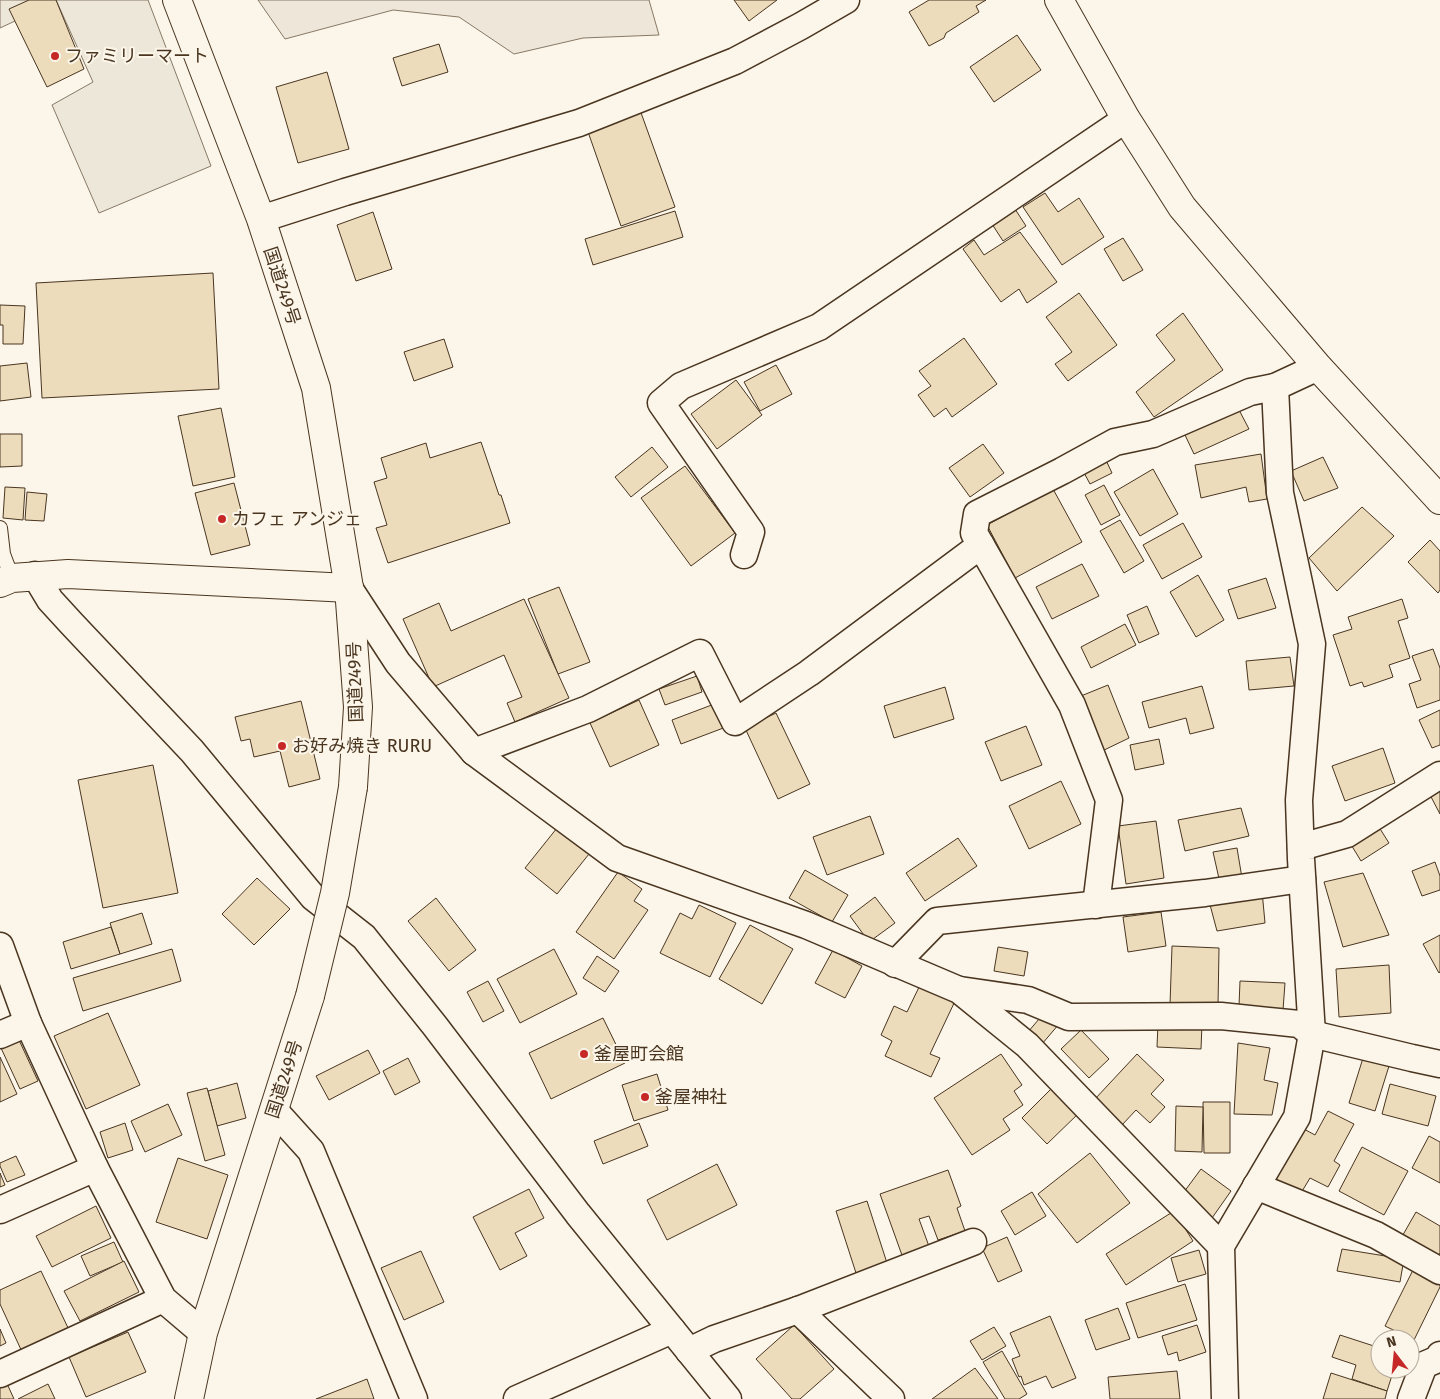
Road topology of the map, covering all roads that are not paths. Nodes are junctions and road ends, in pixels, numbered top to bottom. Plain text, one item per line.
1 (177, 0) edge
2 (846, 0) edge
3 (1059, 0) edge
4 (1126, 120) junction
5 (261, 219) junction
6 (1318, 367) junction
7 (1275, 387) junction
8 (1440, 500) edge
9 (0, 528) edge
10 (980, 545) junction
11 (744, 555) dead end
12 (15, 579) edge
13 (349, 588) junction
14 (474, 752) junction
15 (1440, 775) edge
16 (1301, 847) junction
17 (1302, 879) junction
18 (1096, 905) junction
19 (0, 946) edge
20 (895, 964) junction
21 (959, 990) junction
22 (28, 1023) junction
23 (1312, 1034) junction
24 (0, 1035) edge
25 (1440, 1064) edge
26 (274, 1110) junction
27 (95, 1168) junction
28 (1256, 1186) junction
29 (0, 1210) edge
30 (973, 1242) dead end
31 (1221, 1246) junction
32 (1440, 1271) edge
33 (163, 1299) junction
34 (798, 1310) junction
35 (672, 1330) junction
36 (203, 1333) junction
37 (689, 1351) junction
38 (1440, 1355) edge
39 (0, 1374) edge
40 (189, 1399) edge
41 (414, 1399) edge
42 (517, 1399) edge
43 (728, 1399) edge
44 (891, 1399) edge
45 (1225, 1399) edge
46 (1411, 1399) edge

1 - 5 main road, 国道249号
2 - 5 street
3 - 4 main road
4 - 6 main road
4 - 11 street
5 - 13 main road, 国道249号
6 - 7 street
6 - 8 main road
7 - 10 street
7 - 16 street
9 - 12 lane
10 - 14 street
10 - 18 street
12 - 13 main road
12 - 35 street
13 - 14 street
13 - 26 main road, 国道249号, bridge
14 - 20 street
15 - 16 street
16 - 17 street
17 - 18 street
17 - 23 street
18 - 20 street
19 - 22 street
20 - 21 street
21 - 23 street
21 - 31 street
22 - 24 street
22 - 27 street
23 - 25 street
23 - 28 street
26 - 36 main road, 国道249号
26 - 41 street
27 - 29 street
27 - 33 street
28 - 31 street
28 - 32 street
30 - 34 street
31 - 45 street
33 - 36 street
33 - 39 street
34 - 37 street
34 - 44 street
35 - 37 street
35 - 42 street
36 - 40 main road, 国道249号
37 - 43 street
38 - 46 street

